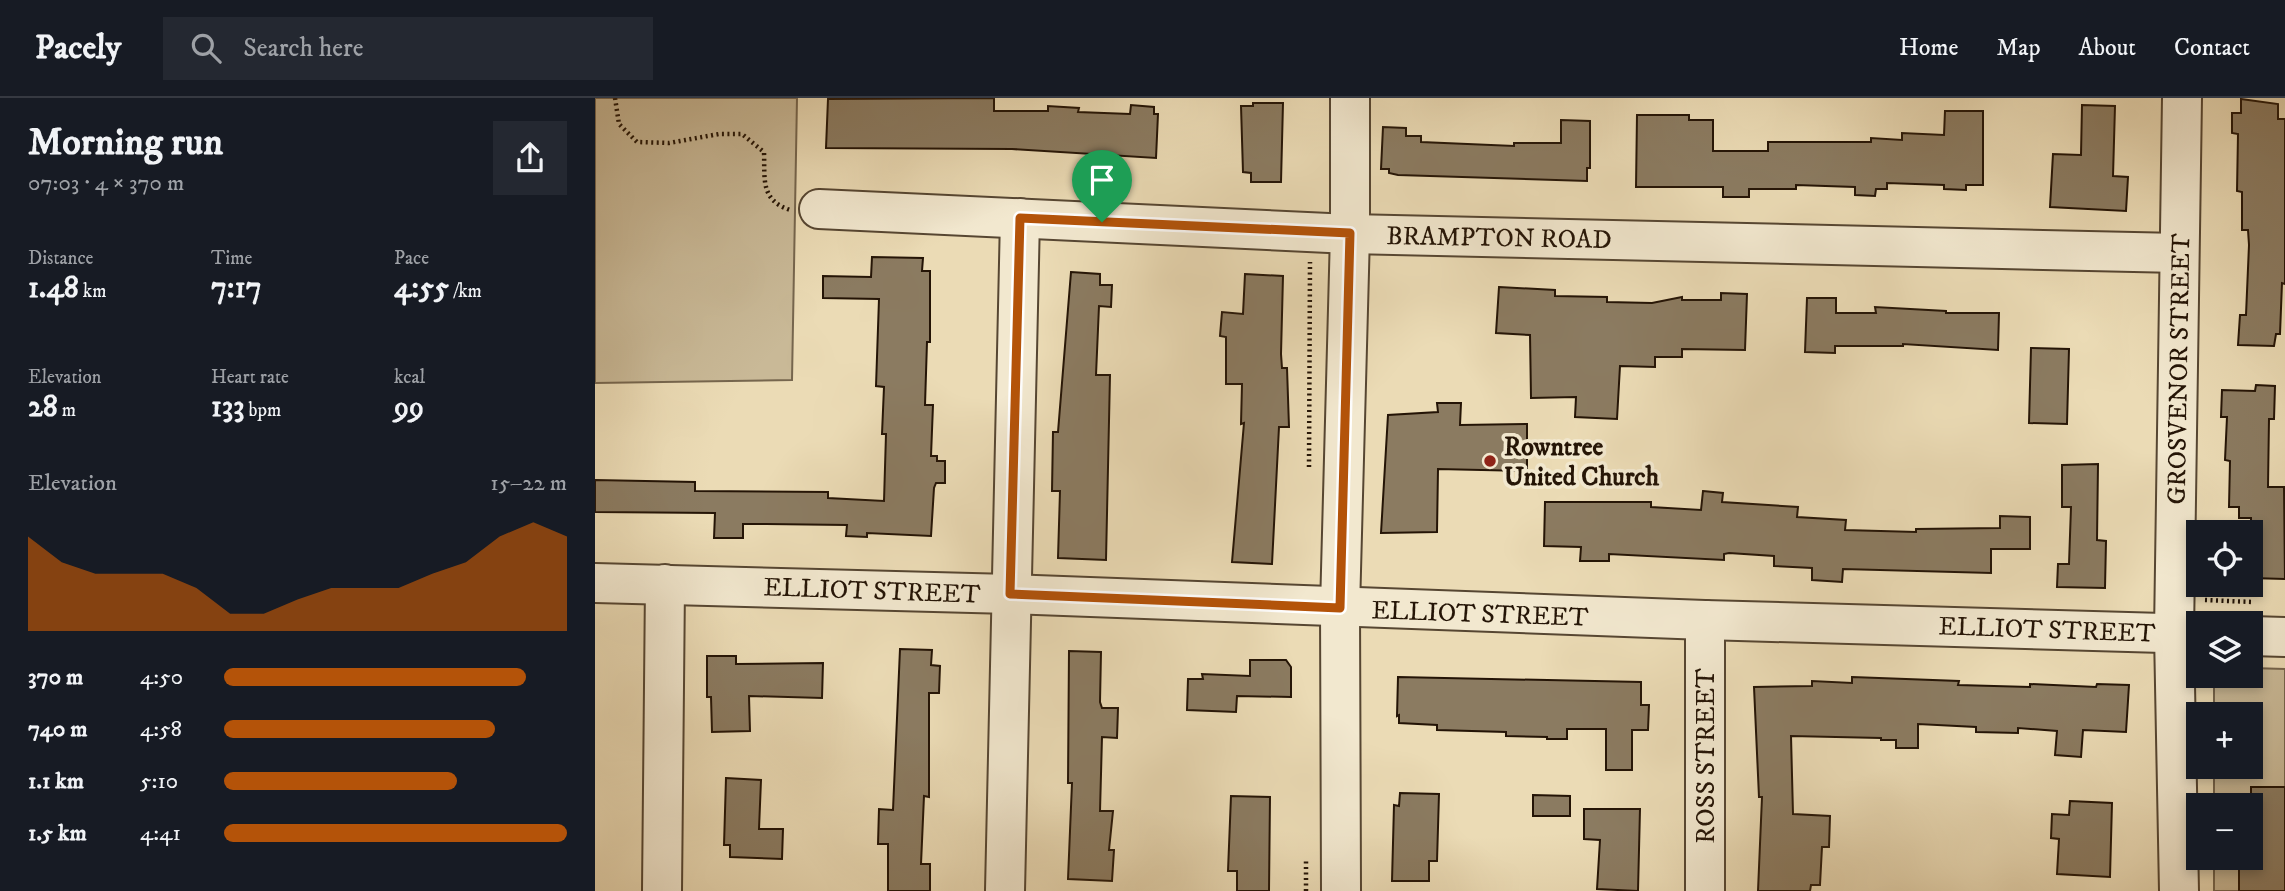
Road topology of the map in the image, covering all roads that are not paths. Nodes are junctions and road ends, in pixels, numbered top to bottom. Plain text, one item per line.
1 (1350, 98) edge
2 (2182, 98) edge
3 (820, 209) road end
4 (1020, 218) junction
5 (1350, 233) junction
6 (2179, 253) junction
7 (595, 583) edge
8 (665, 584) junction
9 (1010, 594) junction
10 (1340, 608) junction
11 (2192, 611) edge
12 (1705, 620) junction
13 (2186, 622) edge
14 (2263, 624) edge
15 (2285, 637) edge
16 (2189, 688) edge
17 (661, 891) edge
18 (1005, 891) edge
19 (1341, 891) edge
20 (1705, 891) edge
21 (2179, 891) edge

1 - 5 street
2 - 6 street, GROSVENOR STREET
3 - 4 street, BRAMPTON ROAD
4 - 5 street, BRAMPTON ROAD
4 - 9 street
5 - 6 street, BRAMPTON ROAD
5 - 10 street
6 - 11 street, GROSVENOR STREET
7 - 8 street, ELLIOT STREET
8 - 9 street, ELLIOT STREET
8 - 17 street
9 - 10 street, ELLIOT STREET
9 - 18 street
10 - 12 street, ELLIOT STREET
10 - 19 street
12 - 13 street, ELLIOT STREET
12 - 20 street, ROSS STREET
14 - 15 street
16 - 21 street, GROSVENOR STREET

